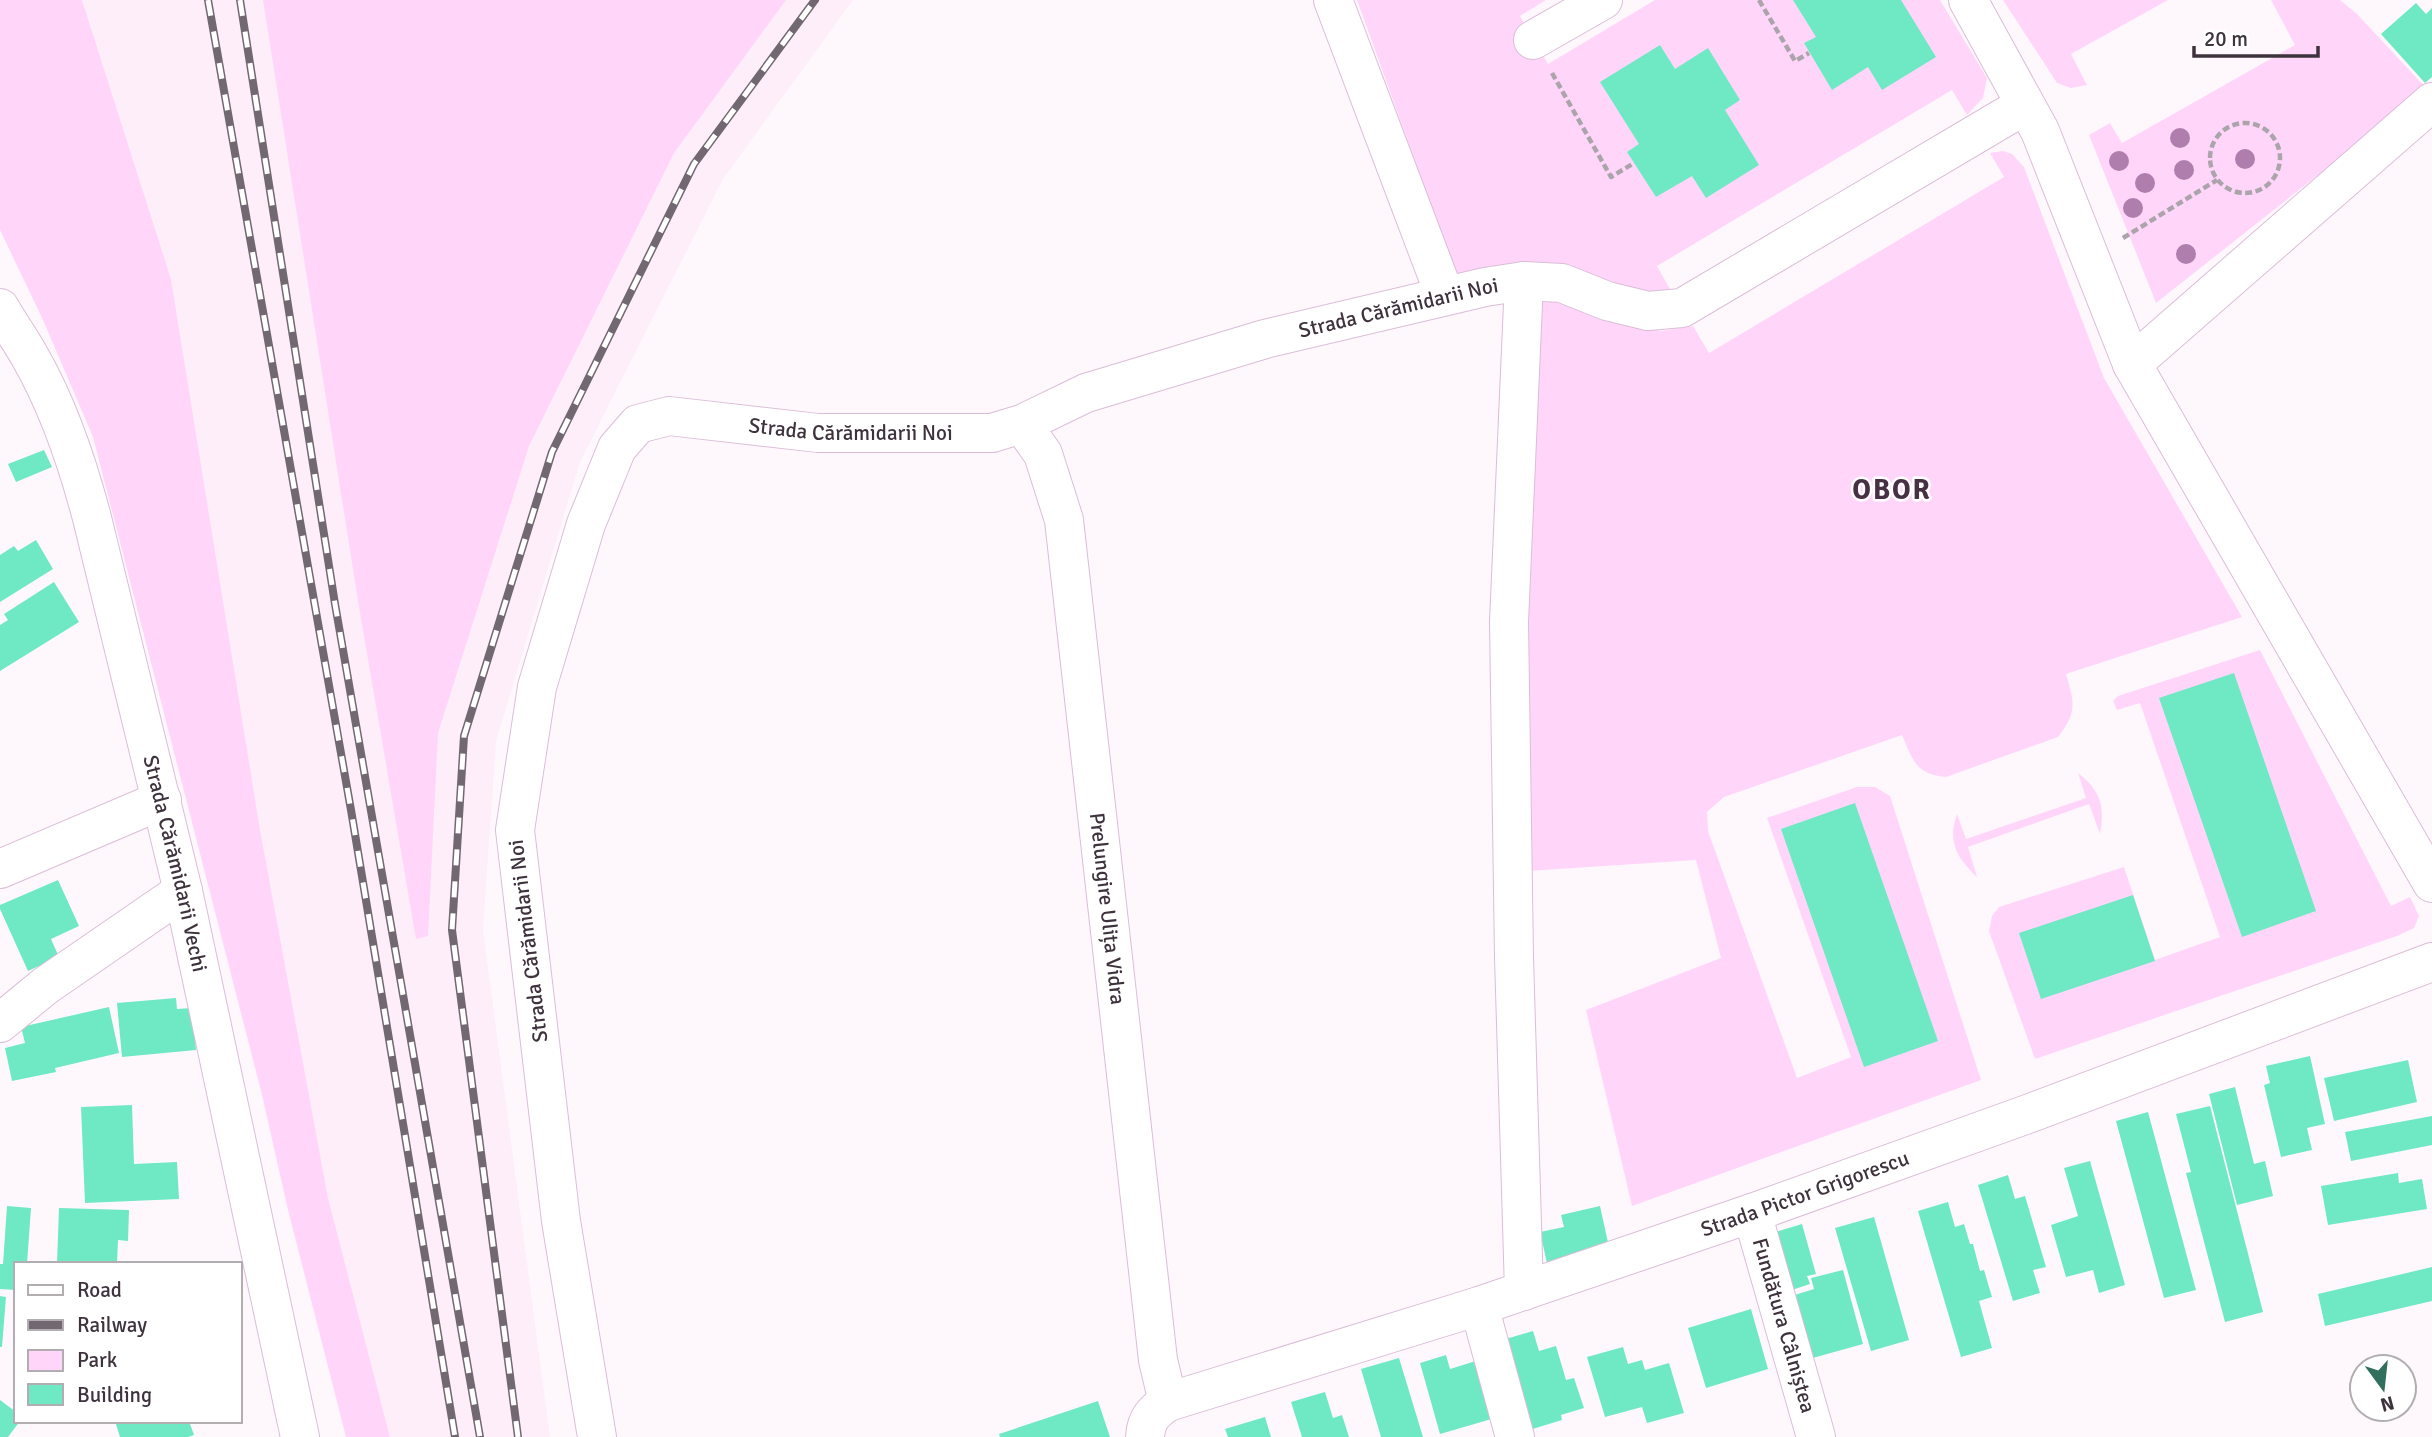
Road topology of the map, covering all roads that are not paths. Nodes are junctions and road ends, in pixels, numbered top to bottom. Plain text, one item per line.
1 (1333, 0) edge
2 (1603, 0) edge
3 (1968, 0) edge
4 (1533, 40) road end
5 (2432, 102) edge
6 (2025, 105) junction
7 (1524, 281) junction
8 (1445, 296) junction
9 (0, 308) edge
10 (2132, 364) junction
11 (1022, 424) junction
12 (162, 800) junction
13 (0, 869) edge
14 (2432, 883) edge
15 (183, 891) junction
16 (2432, 962) edge
17 (0, 1023) edge
18 (1752, 1213) junction
19 (1524, 1292) junction
20 (1479, 1306) junction
21 (1168, 1402) junction
22 (300, 1437) edge
23 (597, 1437) edge
24 (1145, 1437) edge
25 (1515, 1437) edge
26 (1816, 1437) edge

1 - 8 street
2 - 4 street
3 - 6 street
5 - 10 street
6 - 7 street, Strada Cărămidarii Noi
6 - 10 street
7 - 8 street, Strada Cărămidarii Noi
7 - 19 street
8 - 11 street, Strada Cărămidarii Noi
9 - 12 street, Strada Cărămidarii Vechi
10 - 14 street
11 - 21 street, Prelungire Ulița Vidra
11 - 23 street, Strada Cărămidarii Noi
12 - 13 street
12 - 15 street, Strada Cărămidarii Vechi
15 - 17 street
15 - 22 street, Strada Cărămidarii Vechi
16 - 18 street, Strada Pictor Grigorescu
18 - 19 street, Strada Pictor Grigorescu
18 - 26 street, Fundătura Câlniștea
19 - 20 street, Strada Pictor Grigorescu
20 - 21 street, Strada Pictor Grigorescu
20 - 25 street
21 - 24 street

